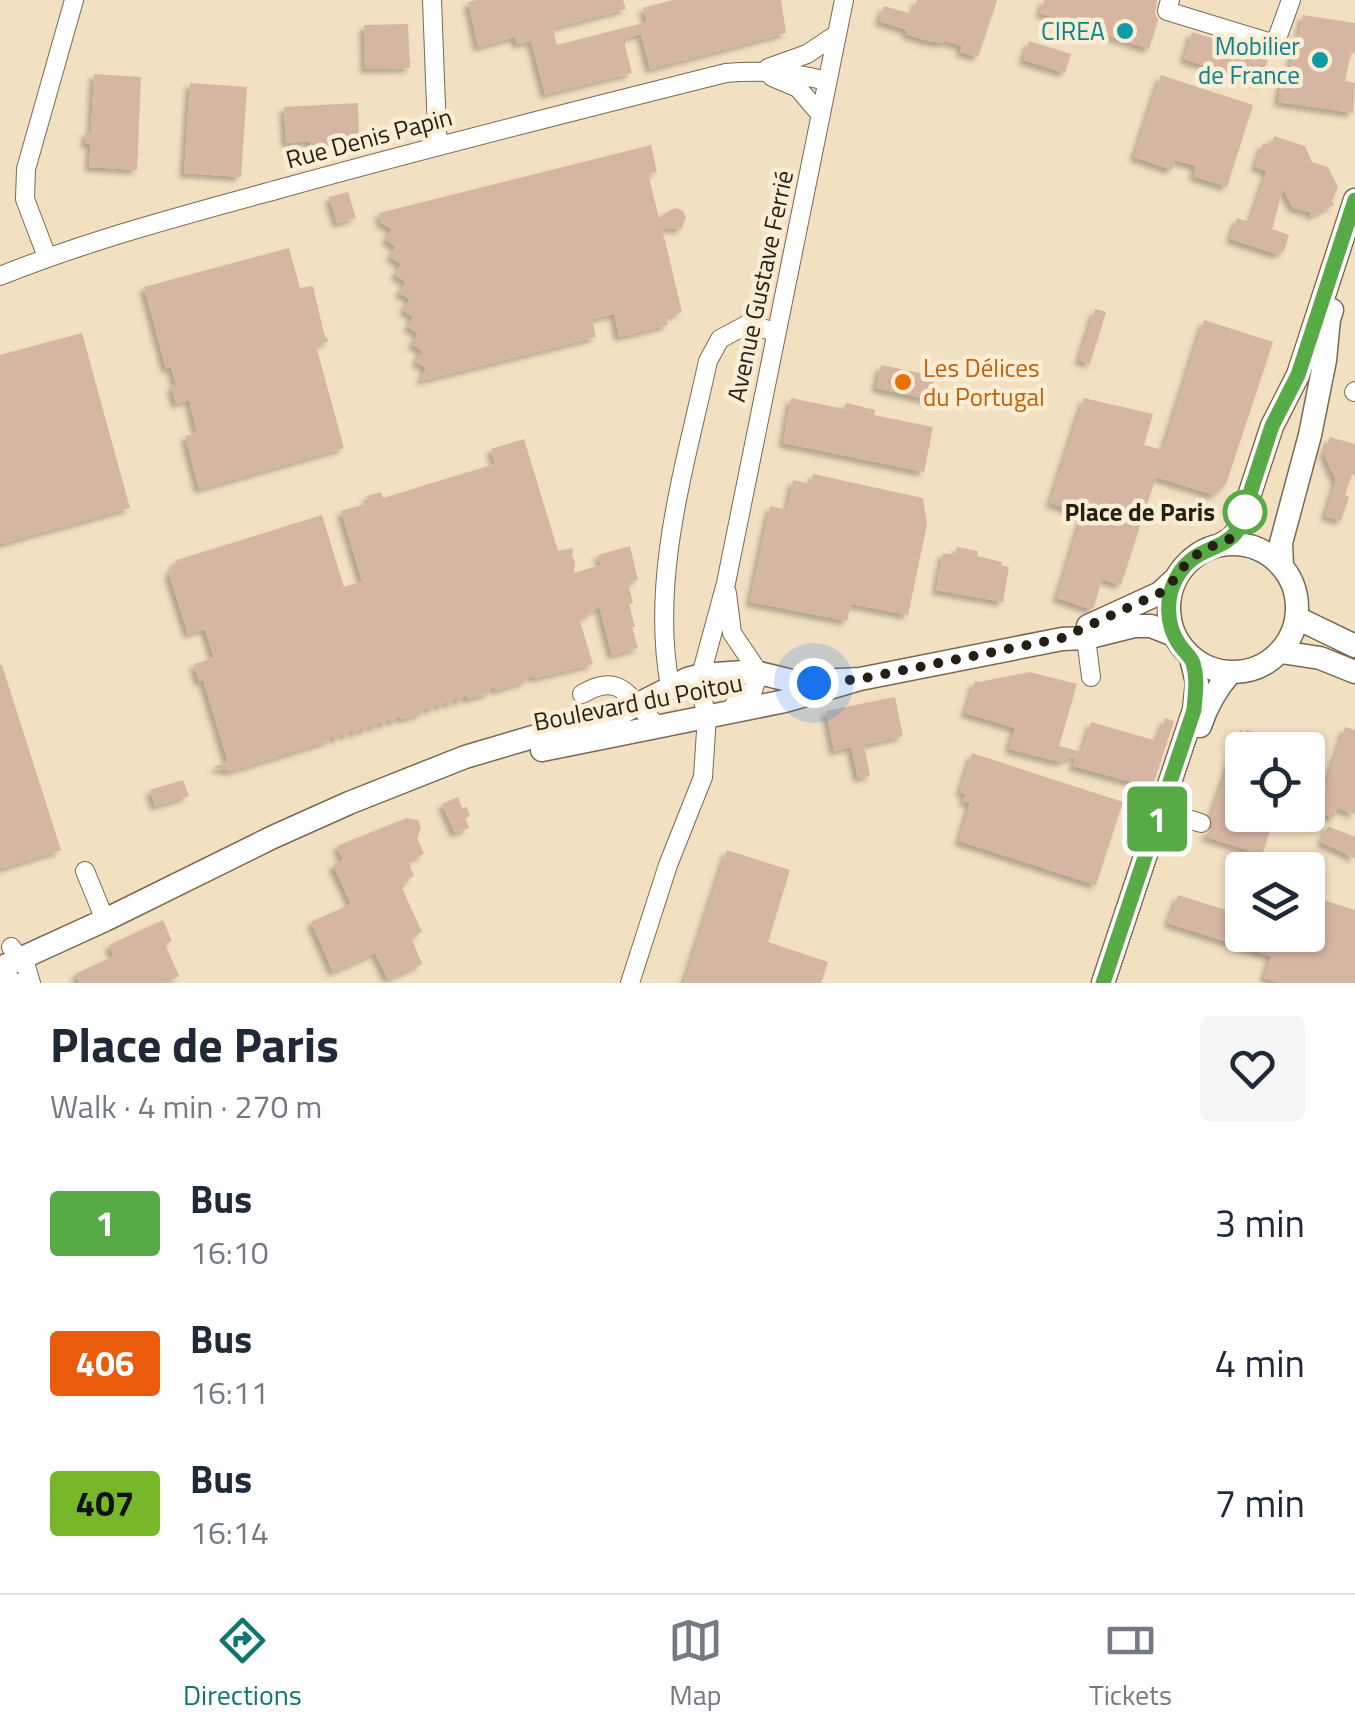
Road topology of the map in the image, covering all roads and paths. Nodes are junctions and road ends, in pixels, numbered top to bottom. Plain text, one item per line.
1 (74, 0) edge
2 (432, 0) edge
3 (844, 0) edge
4 (1170, 0) edge
5 (1291, 0) edge
6 (837, 34) junction
7 (758, 70) junction
8 (827, 81) junction
9 (820, 114) junction
10 (439, 145) junction
11 (1355, 200) edge
12 (1355, 239) edge
13 (47, 258) junction
14 (0, 276) edge
15 (776, 332) junction
16 (1222, 544) junction
17 (1282, 565) junction
18 (1176, 578) junction
19 (726, 583) junction
20 (1297, 618) junction
21 (1174, 635) junction
22 (1062, 638) junction
23 (1086, 638) junction
24 (1355, 646) edge
25 (1281, 652) junction
26 (1191, 658) junction
27 (1355, 672) edge
28 (759, 673) junction
29 (1230, 673) junction
30 (700, 675) junction
31 (1092, 677) dead end
32 (860, 679) junction
33 (670, 686) junction
34 (582, 694) dead end
35 (636, 705) junction
36 (713, 715) junction
37 (658, 726) junction
38 (426, 774) junction
39 (1172, 814) junction
40 (1201, 823) dead end
41 (84, 871) dead end
42 (102, 913) junction
43 (14, 969) edge
44 (630, 983) edge
45 (1103, 983) edge
46 (1118, 983) edge

1 - 13 street
2 - 10 street
3 - 6 street, Avenue Gustave Ferrié
4 - 5 street
6 - 7 street, Rue Denis Papin
6 - 8 street, Avenue Gustave Ferrié
7 - 8 street, Rue Denis Papin
7 - 9 street
7 - 10 street, Rue Denis Papin
8 - 9 street, Avenue Gustave Ferrié
9 - 15 street, Avenue Gustave Ferrié
10 - 13 street, Rue Denis Papin
11 - 16 main road
12 - 17 main road
13 - 14 street, Rue Denis Papin
15 - 19 street, Avenue Gustave Ferrié
15 - 33 street
16 - 17 main road
16 - 18 main road
17 - 20 main road
18 - 21 main road
18 - 22 main road, Boulevard du Poitou
19 - 28 street, Avenue Gustave Ferrié
19 - 30 street, Avenue Gustave Ferrié
20 - 24 main road
20 - 25 main road
21 - 23 main road, Boulevard du Poitou
21 - 26 main road
22 - 23 main road, Boulevard du Poitou
22 - 32 main road, Boulevard du Poitou
23 - 31 street
25 - 27 main road
25 - 29 main road
26 - 29 main road
26 - 45 main road
28 - 30 main road, Boulevard du Poitou
28 - 32 main road, Boulevard du Poitou
28 - 36 street
29 - 39 main road
30 - 33 main road, Boulevard du Poitou
30 - 36 street
32 - 36 main road, Boulevard du Poitou
33 - 35 main road, Boulevard du Poitou
34 - 35 street
35 - 37 street
35 - 38 main road, Boulevard du Poitou
36 - 37 main road, Boulevard du Poitou
36 - 44 street
37 - 38 main road, Boulevard du Poitou
38 - 42 main road, Boulevard du Poitou
39 - 40 street
39 - 46 main road
41 - 42 street
42 - 43 main road, Boulevard du Poitou
42 - 43 main road, Boulevard du Poitou

